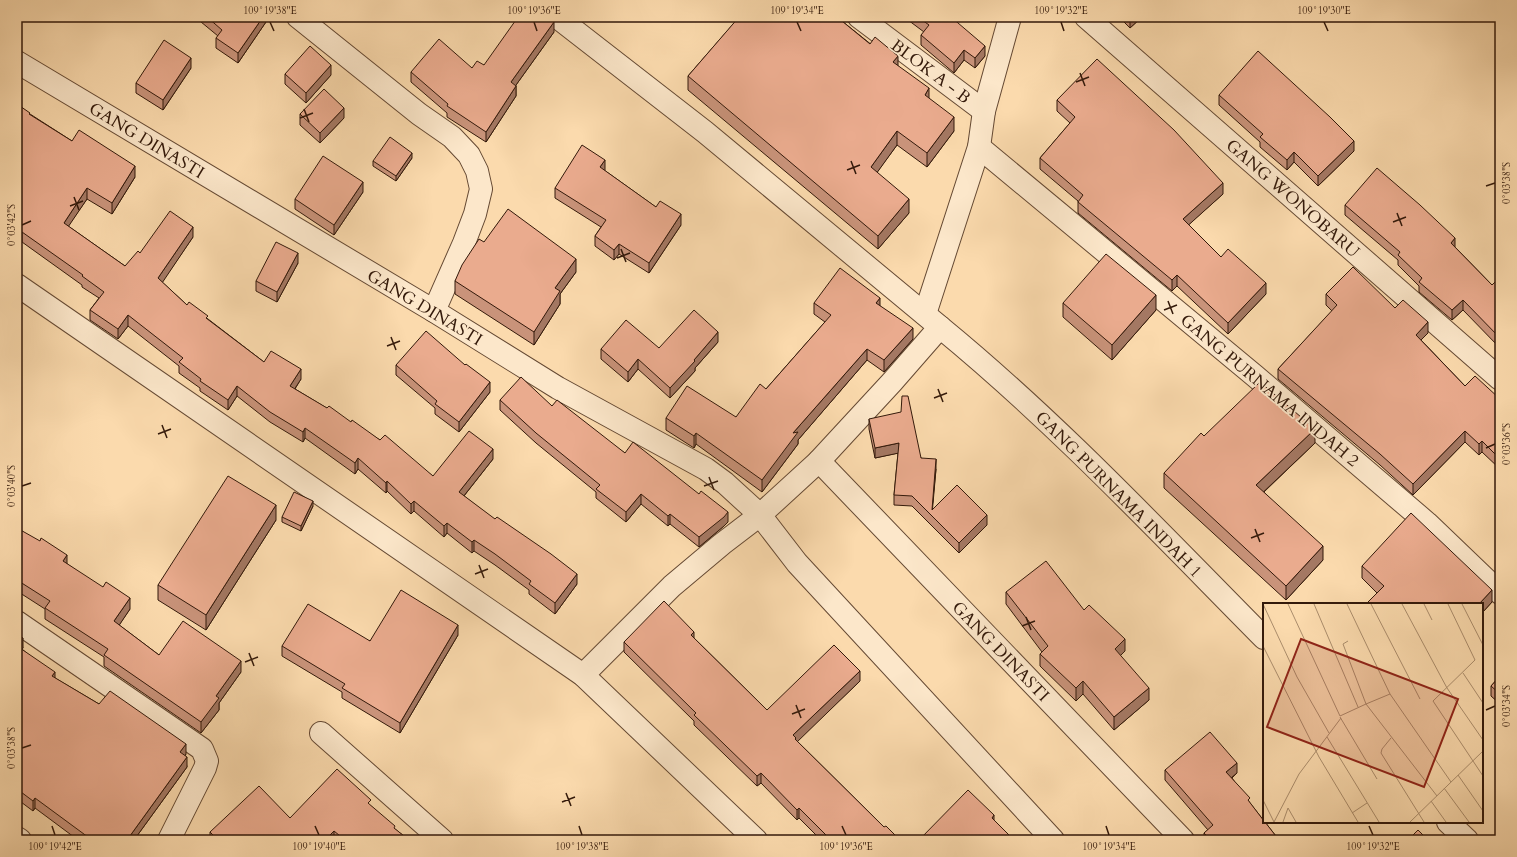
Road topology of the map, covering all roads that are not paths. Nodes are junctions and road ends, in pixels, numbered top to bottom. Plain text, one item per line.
1 (298, 17) edge
2 (557, 17) edge
3 (859, 17) edge
4 (1010, 17) edge
5 (1086, 17) edge
6 (17, 62) edge
7 (984, 111) junction
8 (979, 147) junction
9 (17, 285) edge
10 (434, 312) junction
11 (932, 320) junction
12 (1500, 380) edge
13 (819, 461) junction
14 (760, 516) junction
15 (1500, 593) edge
16 (17, 622) edge
17 (1263, 637) edge
18 (583, 675) junction
19 (321, 733) dead end
20 (1449, 823) edge
21 (17, 838) edge
22 (20, 840) edge
23 (168, 840) edge
24 (442, 840) edge
25 (756, 840) edge
26 (1053, 840) edge
27 (1183, 840) edge
28 (1467, 840) edge

1 - 10 street
2 - 11 street
3 - 7 street, BLOK A - B
4 - 7 street
5 - 12 street, GANG WONOBARU
6 - 10 street, GANG DINASTI
7 - 8 street
8 - 11 street
8 - 15 street, GANG PURNAMA INDAH 2
9 - 18 street
10 - 14 street, GANG DINASTI
11 - 13 street
11 - 17 street, GANG PURNAMA INDAH 1
13 - 14 street
13 - 27 street, GANG DINASTI
14 - 18 street
14 - 26 street, GANG DINASTI
16 - 23 street
18 - 25 street
19 - 24 street
20 - 28 street
21 - 22 street

